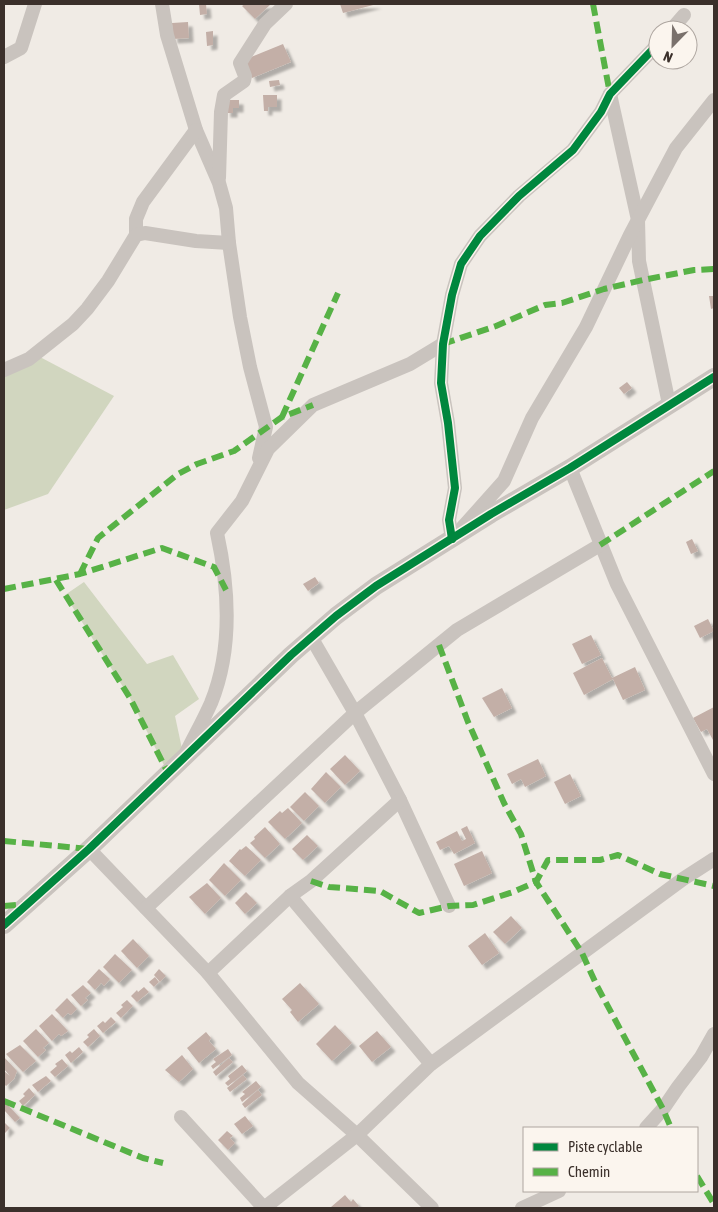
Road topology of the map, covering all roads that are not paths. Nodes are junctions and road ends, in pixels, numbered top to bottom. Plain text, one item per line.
1 (35, 4) edge
2 (162, 4) edge
3 (286, 4) edge
4 (684, 15) dead end
5 (679, 20) edge
6 (648, 54) edge
7 (4, 57) edge
8 (610, 94) junction
9 (714, 100) edge
10 (196, 130) junction
11 (219, 183) junction
12 (638, 220) junction
13 (136, 235) junction
14 (229, 243) junction
15 (443, 344) junction
16 (4, 370) edge
17 (714, 377) edge
18 (669, 404) junction
19 (570, 468) junction
20 (253, 480) junction
21 (452, 539) junction
22 (600, 545) junction
23 (311, 637) junction
24 (355, 713) junction
25 (184, 758) junction
26 (714, 774) edge
27 (400, 800) junction
28 (89, 849) junction
29 (714, 859) edge
30 (290, 896) junction
31 (449, 906) dead end
32 (146, 908) junction
33 (4, 925) edge
34 (208, 973) junction
35 (714, 1034) edge
36 (430, 1064) junction
37 (181, 1117) dead end
38 (647, 1127) edge
39 (357, 1135) junction
40 (557, 1192) edge
41 (264, 1208) edge
42 (432, 1208) edge
43 (522, 1208) edge

1 - 7 street
2 - 10 street
3 - 11 street
4 - 5 street
6 - 8 street
8 - 12 street
8 - 15 street
9 - 12 street
10 - 11 street
10 - 13 street
11 - 14 street
12 - 18 street
12 - 21 street
13 - 14 street
13 - 16 street
14 - 20 street
15 - 20 street
15 - 21 street
17 - 18 street
18 - 19 street
19 - 21 street
19 - 22 street
20 - 25 street
21 - 23 street
22 - 24 street
22 - 26 street
23 - 24 street
23 - 25 street
24 - 27 street
24 - 32 street
25 - 28 street
27 - 30 street
27 - 31 street
28 - 32 street
28 - 33 street
29 - 36 street
30 - 34 street
30 - 36 street
32 - 34 street
34 - 39 street
35 - 38 street
36 - 39 street
37 - 41 street
39 - 41 street
39 - 42 street
40 - 43 street

